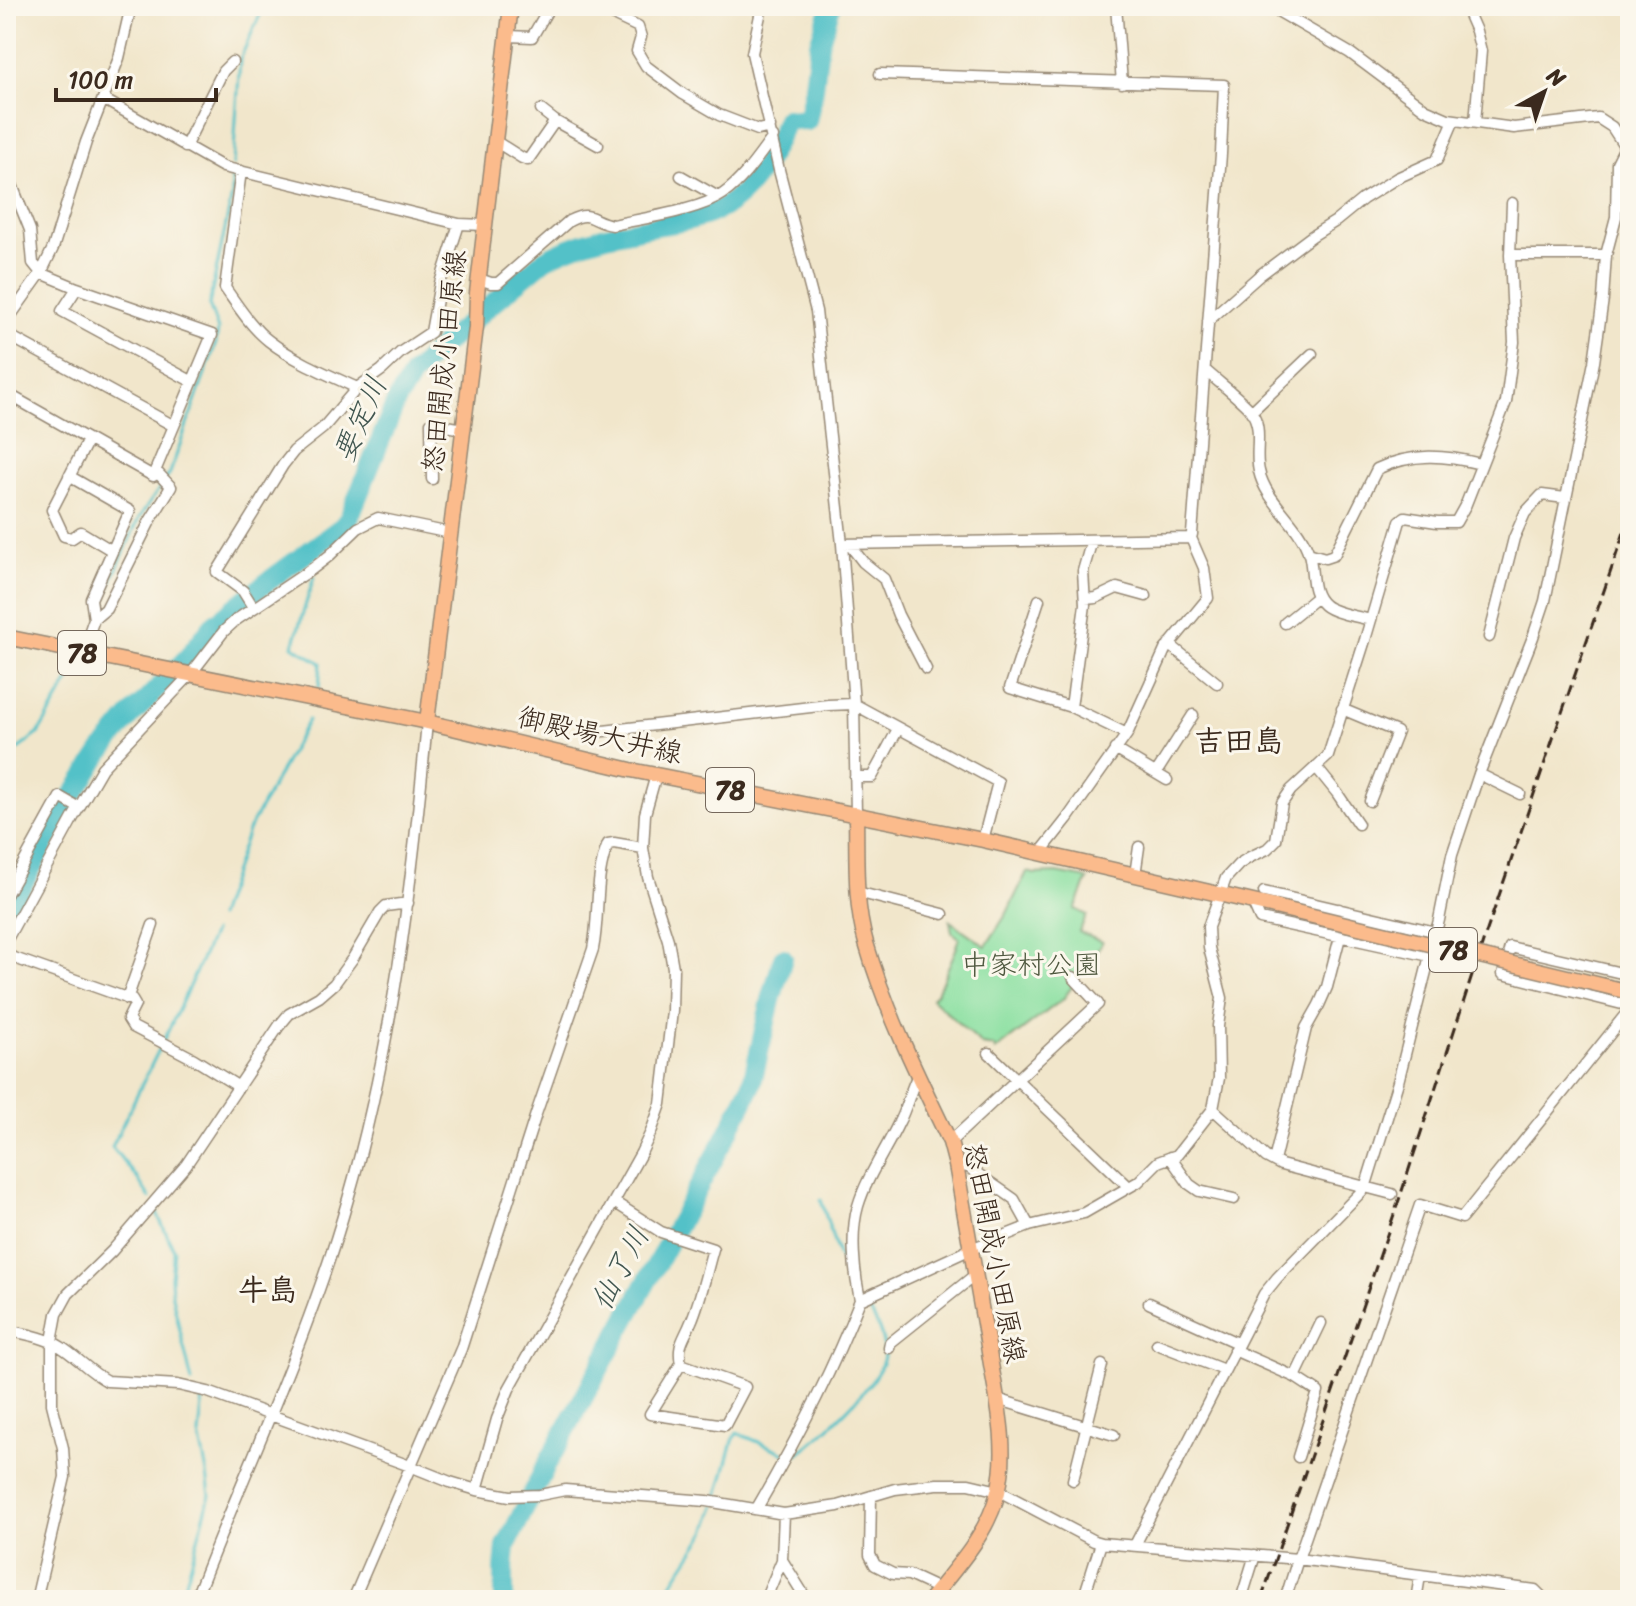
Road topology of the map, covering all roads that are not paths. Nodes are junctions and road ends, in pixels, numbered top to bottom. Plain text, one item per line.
1 (131, 6) edge
2 (511, 6) edge
3 (550, 6) edge
4 (601, 6) edge
5 (762, 6) edge
6 (1116, 6) edge
7 (1269, 6) edge
8 (1465, 6) edge
9 (508, 36) junction
10 (232, 62) dead end
11 (880, 74) dead end
12 (1122, 83) junction
13 (103, 99) junction
14 (541, 110) dead end
15 (1454, 120) junction
16 (555, 121) junction
17 (1475, 122) junction
18 (771, 132) junction
19 (495, 141) junction
20 (598, 145) dead end
21 (1628, 145) edge
22 (185, 147) junction
23 (6, 170) edge
24 (241, 171) junction
25 (681, 176) dead end
26 (718, 197) junction
27 (1512, 203) dead end
28 (459, 224) junction
29 (485, 225) junction
30 (1510, 255) junction
31 (1606, 255) junction
32 (41, 273) junction
33 (479, 279) junction
34 (77, 288) junction
35 (1208, 321) junction
36 (6, 322) edge
37 (6, 334) edge
38 (1312, 354) dead end
39 (1205, 370) junction
40 (191, 381) junction
41 (357, 388) junction
42 (6, 393) edge
43 (1251, 412) junction
44 (174, 426) junction
45 (463, 429) junction
46 (88, 440) junction
47 (1481, 464) junction
48 (156, 471) junction
49 (69, 476) junction
50 (432, 479) dead end
51 (1565, 498) junction
52 (450, 533) junction
53 (1191, 538) junction
54 (1092, 540) junction
55 (846, 544) junction
56 (111, 550) junction
57 (1308, 553) junction
58 (1146, 596) dead end
59 (1317, 597) junction
60 (1085, 599) junction
61 (1039, 600) dead end
62 (252, 605) junction
63 (94, 619) junction
64 (1371, 620) junction
65 (1285, 623) dead end
66 (6, 637) edge
67 (1489, 637) dead end
68 (1169, 644) junction
69 (82, 653) junction
70 (926, 669) dead end
71 (187, 675) junction
72 (1217, 683) dead end
73 (854, 704) junction
74 (1071, 707) junction
75 (1342, 709) junction
76 (1193, 715) dead end
77 (427, 722) junction
78 (898, 729) junction
79 (586, 733) dead end
80 (1127, 734) junction
81 (1115, 749) junction
82 (1316, 767) junction
83 (1156, 773) junction
84 (1479, 774) junction
85 (656, 775) junction
86 (855, 777) junction
87 (1167, 780) dead end
88 (1520, 794) dead end
89 (1370, 801) dead end
90 (77, 807) junction
91 (856, 814) junction
92 (1358, 824) dead end
93 (983, 840) junction
94 (1139, 847) dead end
95 (643, 848) junction
96 (1040, 853) junction
97 (1135, 875) junction
98 (857, 892) junction
99 (1221, 893) junction
100 (6, 895) edge
101 (1258, 896) junction
102 (408, 903) junction
103 (1339, 909) junction
104 (943, 914) dead end
105 (153, 925) dead end
106 (1436, 932) junction
107 (1340, 937) junction
108 (6, 941) edge
109 (6, 955) edge
110 (1430, 956) junction
111 (1506, 962) junction
112 (1630, 975) edge
113 (1073, 977) dead end
114 (1630, 992) edge
115 (127, 999) junction
116 (1630, 1008) edge
117 (989, 1053) dead end
118 (918, 1075) junction
119 (1017, 1079) junction
120 (239, 1087) junction
121 (1213, 1109) junction
122 (950, 1142) junction
123 (1170, 1157) junction
124 (1274, 1161) junction
125 (956, 1165) junction
126 (1129, 1187) junction
127 (1365, 1188) junction
128 (1392, 1194) dead end
129 (1234, 1199) dead end
130 (614, 1202) junction
131 (1029, 1226) junction
132 (971, 1249) junction
133 (975, 1275) junction
134 (860, 1300) junction
135 (1149, 1303) dead end
136 (1321, 1323) dead end
137 (6, 1330) edge
138 (52, 1341) junction
139 (1157, 1344) dead end
140 (1236, 1346) junction
141 (889, 1348) dead end
142 (681, 1364) junction
143 (1102, 1365) dead end
144 (1224, 1370) junction
145 (1295, 1377) junction
146 (997, 1399) junction
147 (270, 1416) junction
148 (1086, 1426) junction
149 (1114, 1435) dead end
150 (1298, 1457) dead end
151 (410, 1466) junction
152 (1073, 1480) dead end
153 (477, 1490) junction
154 (999, 1491) junction
155 (871, 1496) junction
156 (757, 1508) junction
157 (784, 1514) junction
158 (1101, 1543) junction
159 (1135, 1545) junction
160 (1255, 1555) junction
161 (1298, 1559) junction
162 (782, 1560) junction
163 (1420, 1576) junction
164 (934, 1594) edge
165 (1083, 1598) edge
166 (36, 1600) edge
167 (195, 1600) edge
168 (353, 1600) edge
169 (765, 1600) edge
170 (807, 1600) edge
171 (1099, 1600) edge
172 (1241, 1600) edge
173 (1285, 1600) edge
174 (1416, 1600) edge
175 (1545, 1600) edge

1 - 13 street
2 - 9 main road, 怒田開成小田原線
3 - 9 street
4 - 18 street
5 - 18 street
6 - 12 street
7 - 15 street
8 - 17 street
9 - 19 main road, 怒田開成小田原線
10 - 22 street
11 - 12 street
12 - 35 street
13 - 22 street
13 - 32 street
14 - 16 street
15 - 17 street
15 - 35 street
16 - 19 street
16 - 20 street
17 - 21 street
18 - 26 street
18 - 55 street
19 - 29 main road, 怒田開成小田原線
21 - 31 street
22 - 24 street
23 - 32 street
24 - 28 street
24 - 41 street
25 - 26 street
26 - 33 street
27 - 30 street
28 - 29 street
28 - 41 street
29 - 33 main road, 怒田開成小田原線
30 - 31 street
30 - 47 street
31 - 51 street
32 - 34 street
32 - 36 street
33 - 45 main road, 怒田開成小田原線
34 - 40 street
34 - 40 street
35 - 39 street
37 - 44 street
38 - 43 street
39 - 43 street
39 - 53 street
40 - 44 street
41 - 62 street
42 - 46 street
43 - 57 street
44 - 48 street
45 - 50 street
45 - 52 main road, 怒田開成小田原線
46 - 48 street
46 - 49 street
47 - 57 street
47 - 64 street
48 - 63 street
49 - 56 street
49 - 56 street
51 - 67 street
51 - 84 street
52 - 62 street
52 - 77 main road, 怒田開成小田原線
53 - 54 street
53 - 68 street
54 - 55 street
54 - 60 street
55 - 70 street
55 - 73 street
56 - 63 street
57 - 59 street
58 - 60 street
59 - 64 street
59 - 65 street
60 - 74 street
61 - 74 street
62 - 71 street
63 - 69 street
64 - 75 street
66 - 69 main road, 御殿場大井線 / 78
68 - 72 street
68 - 80 street
69 - 71 main road, 御殿場大井線 / 78
71 - 77 main road, 御殿場大井線 / 78
71 - 90 street
73 - 78 street
73 - 79 street
73 - 86 street
74 - 80 street
75 - 82 street
75 - 89 street
76 - 83 street
77 - 85 main road, 御殿場大井線 / 78
77 - 102 street
78 - 86 street
78 - 93 street
80 - 81 street
81 - 83 street
81 - 96 street
82 - 92 street
82 - 99 street
83 - 87 street
84 - 88 street
84 - 106 street
85 - 91 main road, 御殿場大井線 / 78
85 - 95 street
86 - 91 street
90 - 100 street
90 - 108 street
91 - 93 main road, 御殿場大井線 / 78
91 - 98 main road, 怒田開成小田原線
93 - 96 main road, 御殿場大井線 / 78
94 - 97 street
95 - 130 street
95 - 151 street
96 - 97 main road, 御殿場大井線 / 78
97 - 99 main road, 御殿場大井線 / 78
98 - 104 street
98 - 118 main road, 怒田開成小田原線
99 - 101 main road, 御殿場大井線 / 78
99 - 121 street
101 - 103 street
101 - 107 street
101 - 111 main road, 御殿場大井線 / 78, bridge
102 - 120 street
102 - 147 street
103 - 106 street
103 - 107 street
105 - 115 street
106 - 110 street
107 - 110 street
107 - 124 street
109 - 115 street
110 - 127 street
111 - 112 street
111 - 114 main road, 78, bridge
111 - 116 street
113 - 119 street
115 - 120 street
116 - 161 street
117 - 119 street
118 - 122 main road, 怒田開成小田原線
118 - 134 street
119 - 122 street
119 - 126 street
120 - 138 street
121 - 123 street
121 - 124 street
122 - 125 main road, 怒田開成小田原線
123 - 126 street
123 - 129 street
124 - 127 street
125 - 131 street
125 - 132 main road, 怒田開成小田原線
126 - 131 street
127 - 128 street
127 - 140 street
130 - 142 street
130 - 153 street
131 - 132 street
132 - 133 main road, 怒田開成小田原線
132 - 134 street
133 - 141 street
133 - 146 main road, 怒田開成小田原線
134 - 156 street
135 - 140 street
136 - 145 street
137 - 138 street
138 - 147 street
138 - 166 street
139 - 144 street
140 - 144 street
140 - 145 street
142 - 142 street
143 - 148 street
144 - 159 street
145 - 150 street
146 - 148 street
146 - 154 main road, 怒田開成小田原線
147 - 151 street
147 - 167 street
148 - 149 street
148 - 152 street
151 - 153 street
151 - 168 street
153 - 156 street
154 - 155 street
154 - 158 street
154 - 164 main road, 怒田開成小田原線
155 - 157 street
155 - 164 street
156 - 157 street
157 - 162 street
158 - 159 street
158 - 165 street
159 - 160 street
160 - 161 street
160 - 172 street
161 - 163 street
161 - 173 street
162 - 169 street
162 - 170 street
163 - 174 street
163 - 175 street
165 - 171 street

